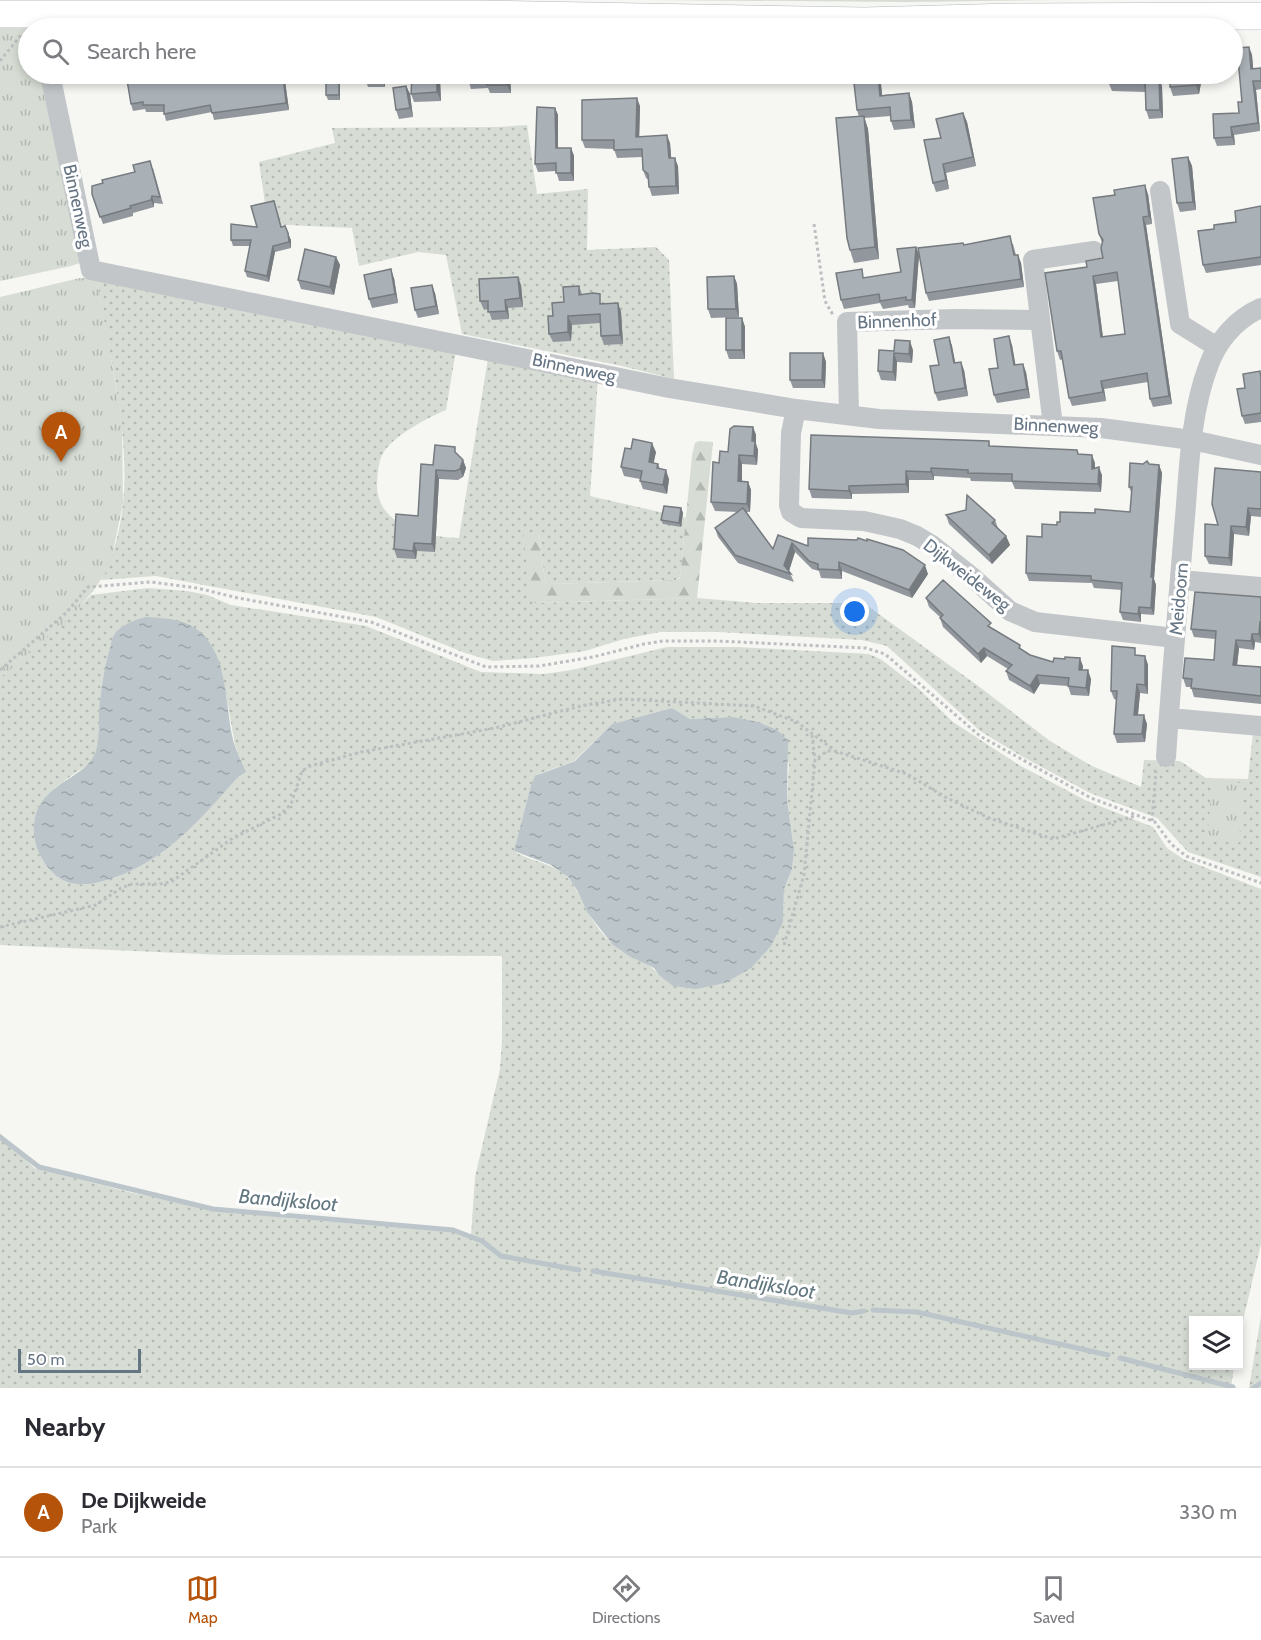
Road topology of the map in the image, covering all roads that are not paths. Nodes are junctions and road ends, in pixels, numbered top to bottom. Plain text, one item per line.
1 (0, 14) edge
2 (1261, 16) edge
3 (22, 18) edge
4 (228, 18) edge
5 (700, 18) edge
6 (975, 18) edge
7 (52, 84) edge
8 (1160, 191) dead end
9 (1094, 251) dead end
10 (1261, 308) edge
11 (1040, 320) junction
12 (1217, 347) junction
13 (796, 409) junction
14 (849, 415) junction
15 (1053, 426) junction
16 (1192, 440) junction
17 (1261, 455) edge
18 (1180, 580) junction
19 (1261, 587) edge
20 (1175, 638) junction
21 (1169, 718) junction
22 (1261, 726) edge
23 (1166, 757) road end

1 - 3 main road
2 - 6 main road
4 - 5 main road
7 - 13 street, Binnenweg
8 - 12 street
9 - 11 street
10 - 12 street, Meidoorn
11 - 14 street, Binnenhof
11 - 15 street
12 - 16 street, Meidoorn
13 - 14 street, Binnenweg
13 - 20 street, Dijkweideweg
14 - 15 street, Binnenweg
15 - 16 street, Binnenweg
16 - 17 street, Binnenweg
16 - 18 street, Meidoorn
18 - 19 street
18 - 20 street, Meidoorn
20 - 21 street, Meidoorn
21 - 22 street
21 - 23 street, Meidoorn

